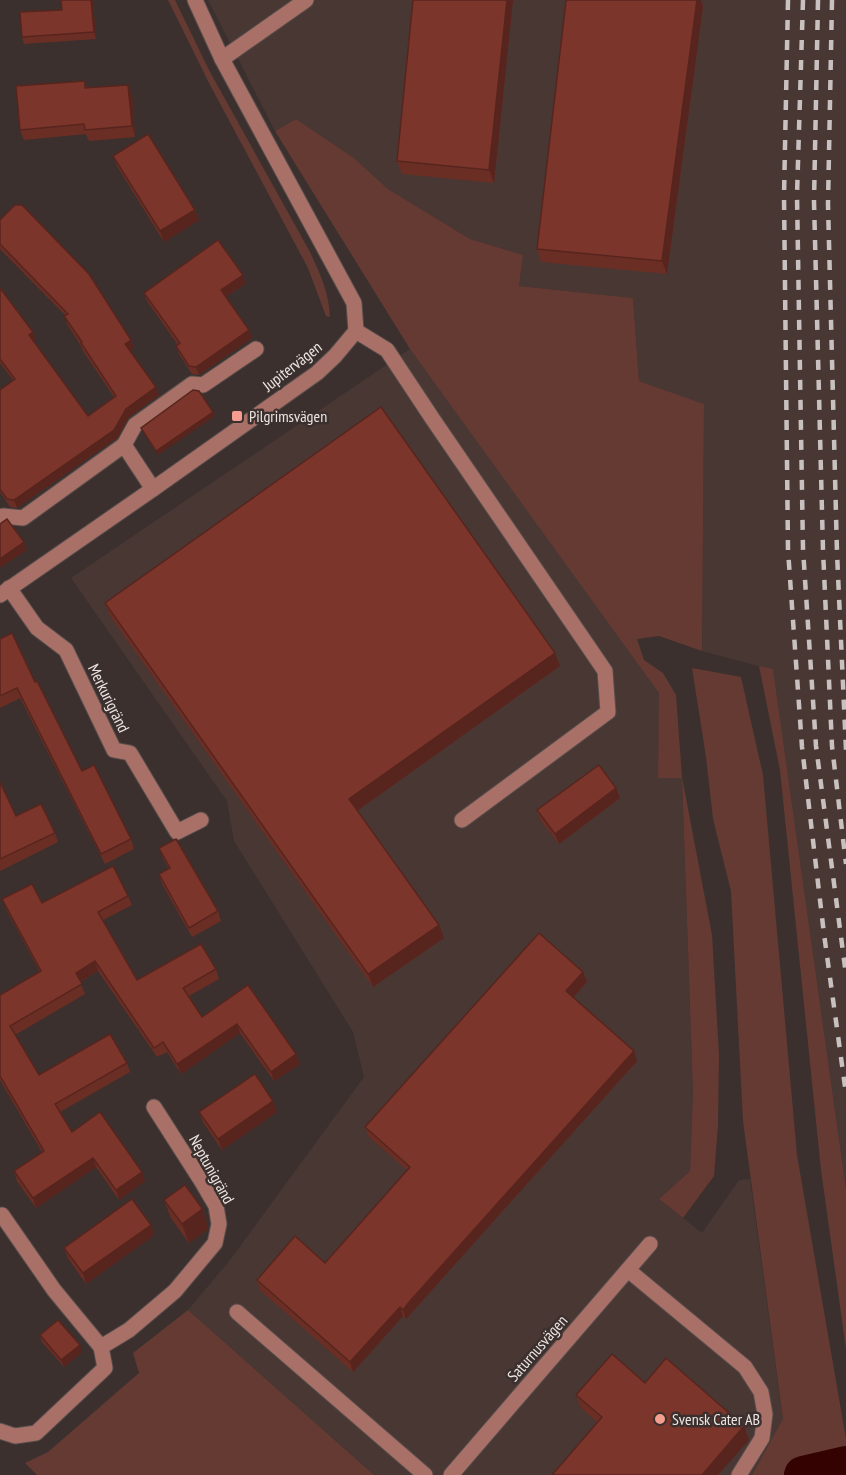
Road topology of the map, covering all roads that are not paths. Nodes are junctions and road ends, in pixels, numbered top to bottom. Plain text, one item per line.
1 (195, 0) edge
2 (306, 0) edge
3 (222, 59) junction
4 (356, 331) junction
5 (256, 349) dead end
6 (124, 445) junction
7 (153, 489) junction
8 (0, 518) edge
9 (4, 591) edge
10 (201, 820) dead end
11 (462, 820) dead end
12 (154, 1107) dead end
13 (2, 1215) dead end
14 (650, 1244) dead end
15 (628, 1270) junction
16 (237, 1312) dead end
17 (101, 1347) junction
18 (0, 1431) edge
19 (425, 1475) edge
20 (451, 1475) edge
21 (739, 1475) edge

1 - 3 street
2 - 3 street
3 - 4 street
4 - 7 street, Jupitervägen
4 - 11 street
5 - 6 street
6 - 7 street
6 - 8 street
7 - 9 street, Jupitervägen
9 - 10 street, Merkurigränd
12 - 17 street, Neptunigränd
13 - 17 street
14 - 15 street, Saturnusvägen
15 - 20 street, Saturnusvägen
15 - 21 street
16 - 19 street
17 - 18 street

